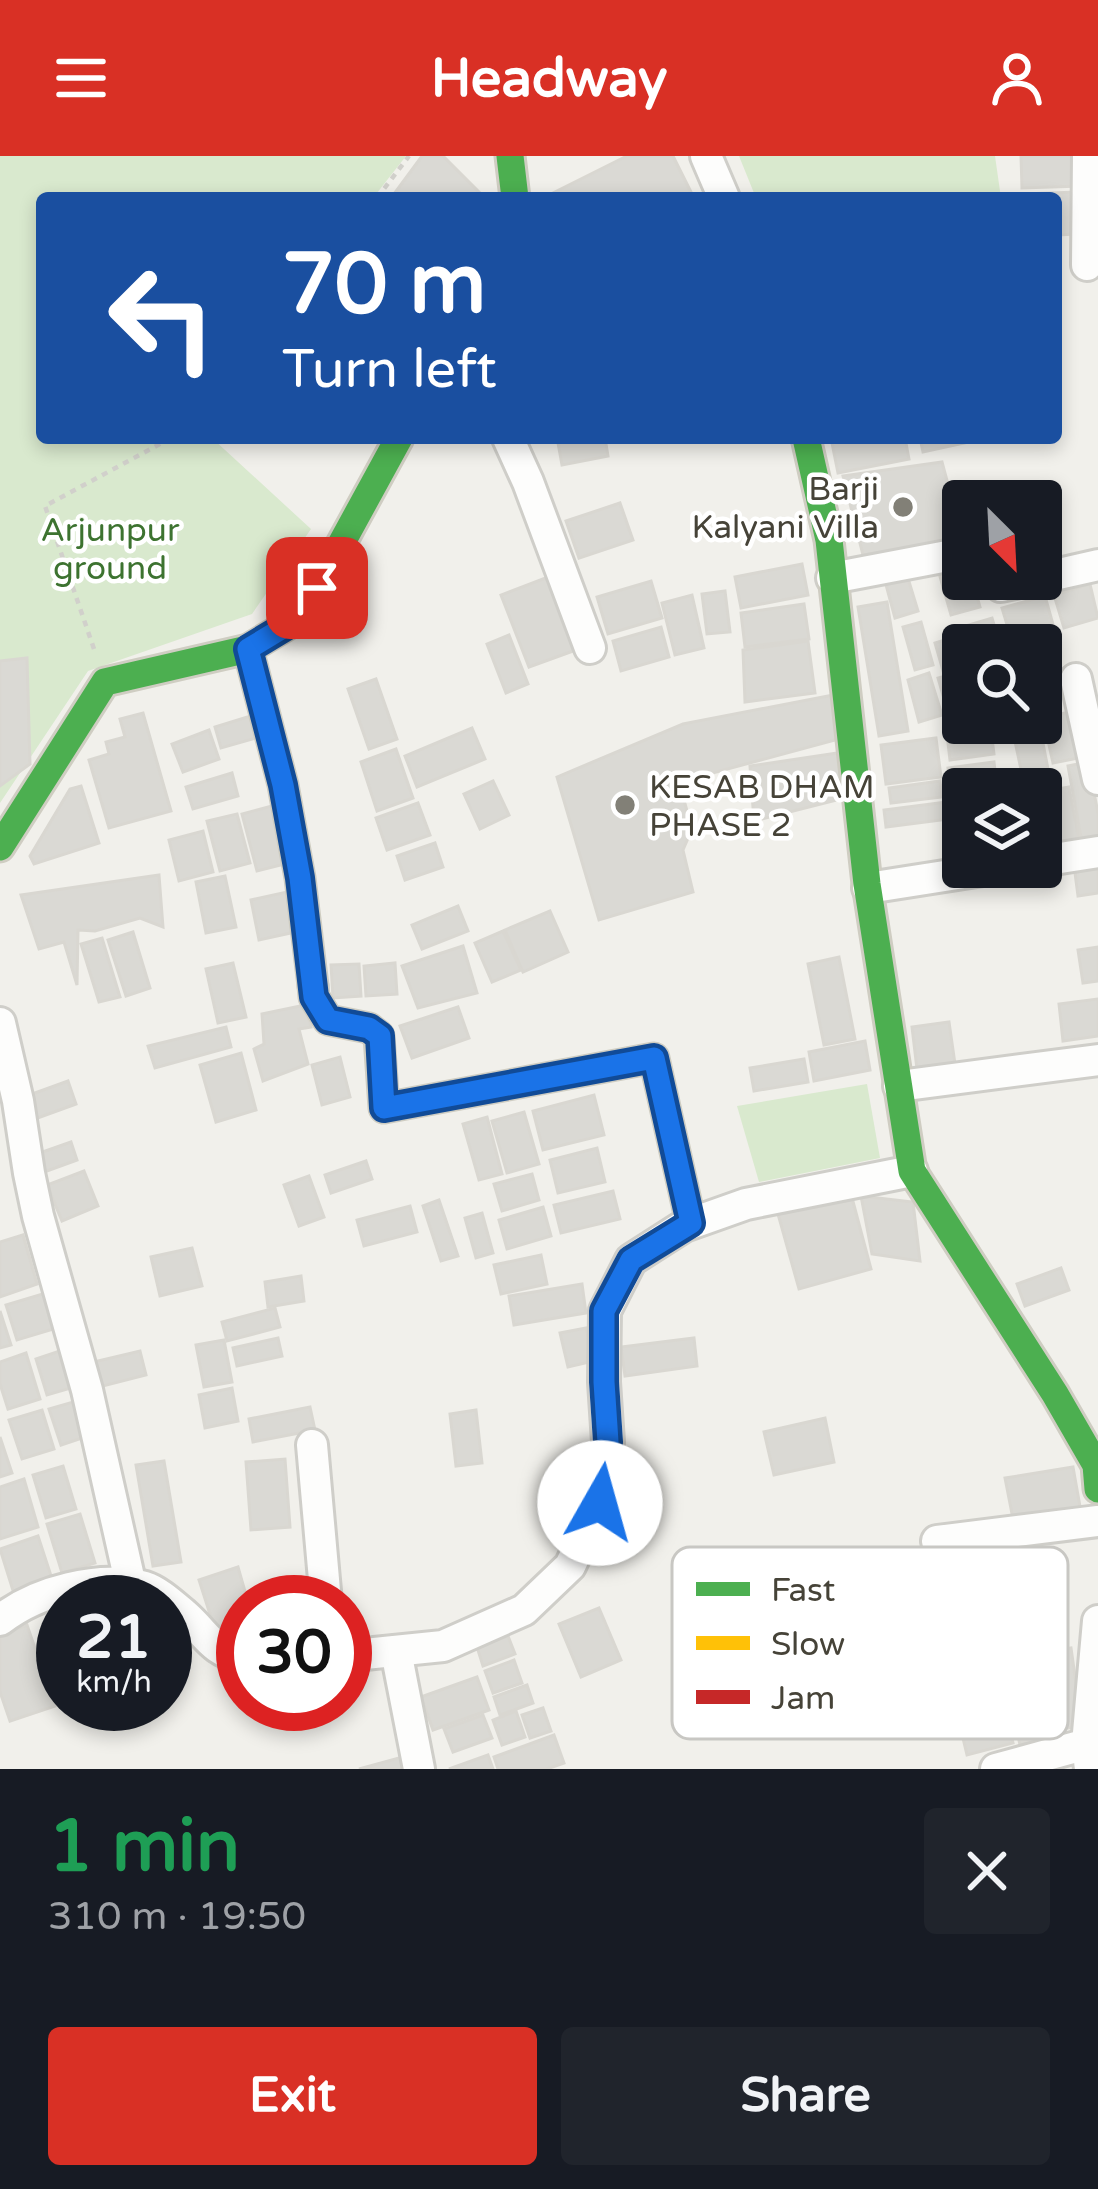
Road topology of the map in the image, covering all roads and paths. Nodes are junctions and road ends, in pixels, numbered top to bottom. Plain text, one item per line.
1 (409, 156) edge
2 (510, 156) edge
3 (706, 156) edge
4 (1088, 156) edge
5 (382, 192) edge
6 (514, 192) edge
7 (721, 192) edge
8 (1087, 265) dead end
9 (160, 444) edge
10 (396, 444) edge
11 (511, 444) edge
12 (807, 444) edge
13 (942, 557) edge
14 (1098, 565) edge
15 (1062, 573) edge
16 (832, 578) junction
17 (590, 648) dead end
18 (248, 649) junction
19 (1076, 679) dead end
20 (106, 682) junction
21 (1098, 779) edge
22 (0, 847) edge
23 (1098, 852) edge
24 (1062, 858) edge
25 (942, 876) edge
26 (868, 888) junction
27 (0, 1023) edge
28 (1098, 1060) edge
29 (899, 1086) junction
30 (912, 1171) junction
31 (691, 1223) junction
32 (312, 1444) dead end
33 (1098, 1489) edge
34 (1098, 1521) edge
35 (937, 1541) dead end
36 (129, 1575) edge
37 (324, 1575) edge
38 (36, 1600) edge
39 (0, 1620) edge
40 (1098, 1621) edge
41 (192, 1622) edge
42 (216, 1647) edge
43 (396, 1652) junction
44 (372, 1654) edge
45 (1088, 1756) edge
46 (419, 1769) edge
47 (995, 1769) edge

1 - 5 path
2 - 6 street
3 - 7 street
4 - 8 street
9 - 20 path
10 - 18 street
11 - 17 street
12 - 16 street
13 - 16 street
14 - 15 street
16 - 26 street
18 - 20 street
18 - 31 street
19 - 21 street
20 - 22 street
23 - 24 street
25 - 26 street
26 - 29 street
27 - 36 street
28 - 29 street
29 - 30 street
30 - 31 street
30 - 33 street
31 - 43 street
32 - 37 street
34 - 35 street
38 - 39 street
40 - 45 street
41 - 42 street
43 - 44 street
43 - 46 street
45 - 47 street

